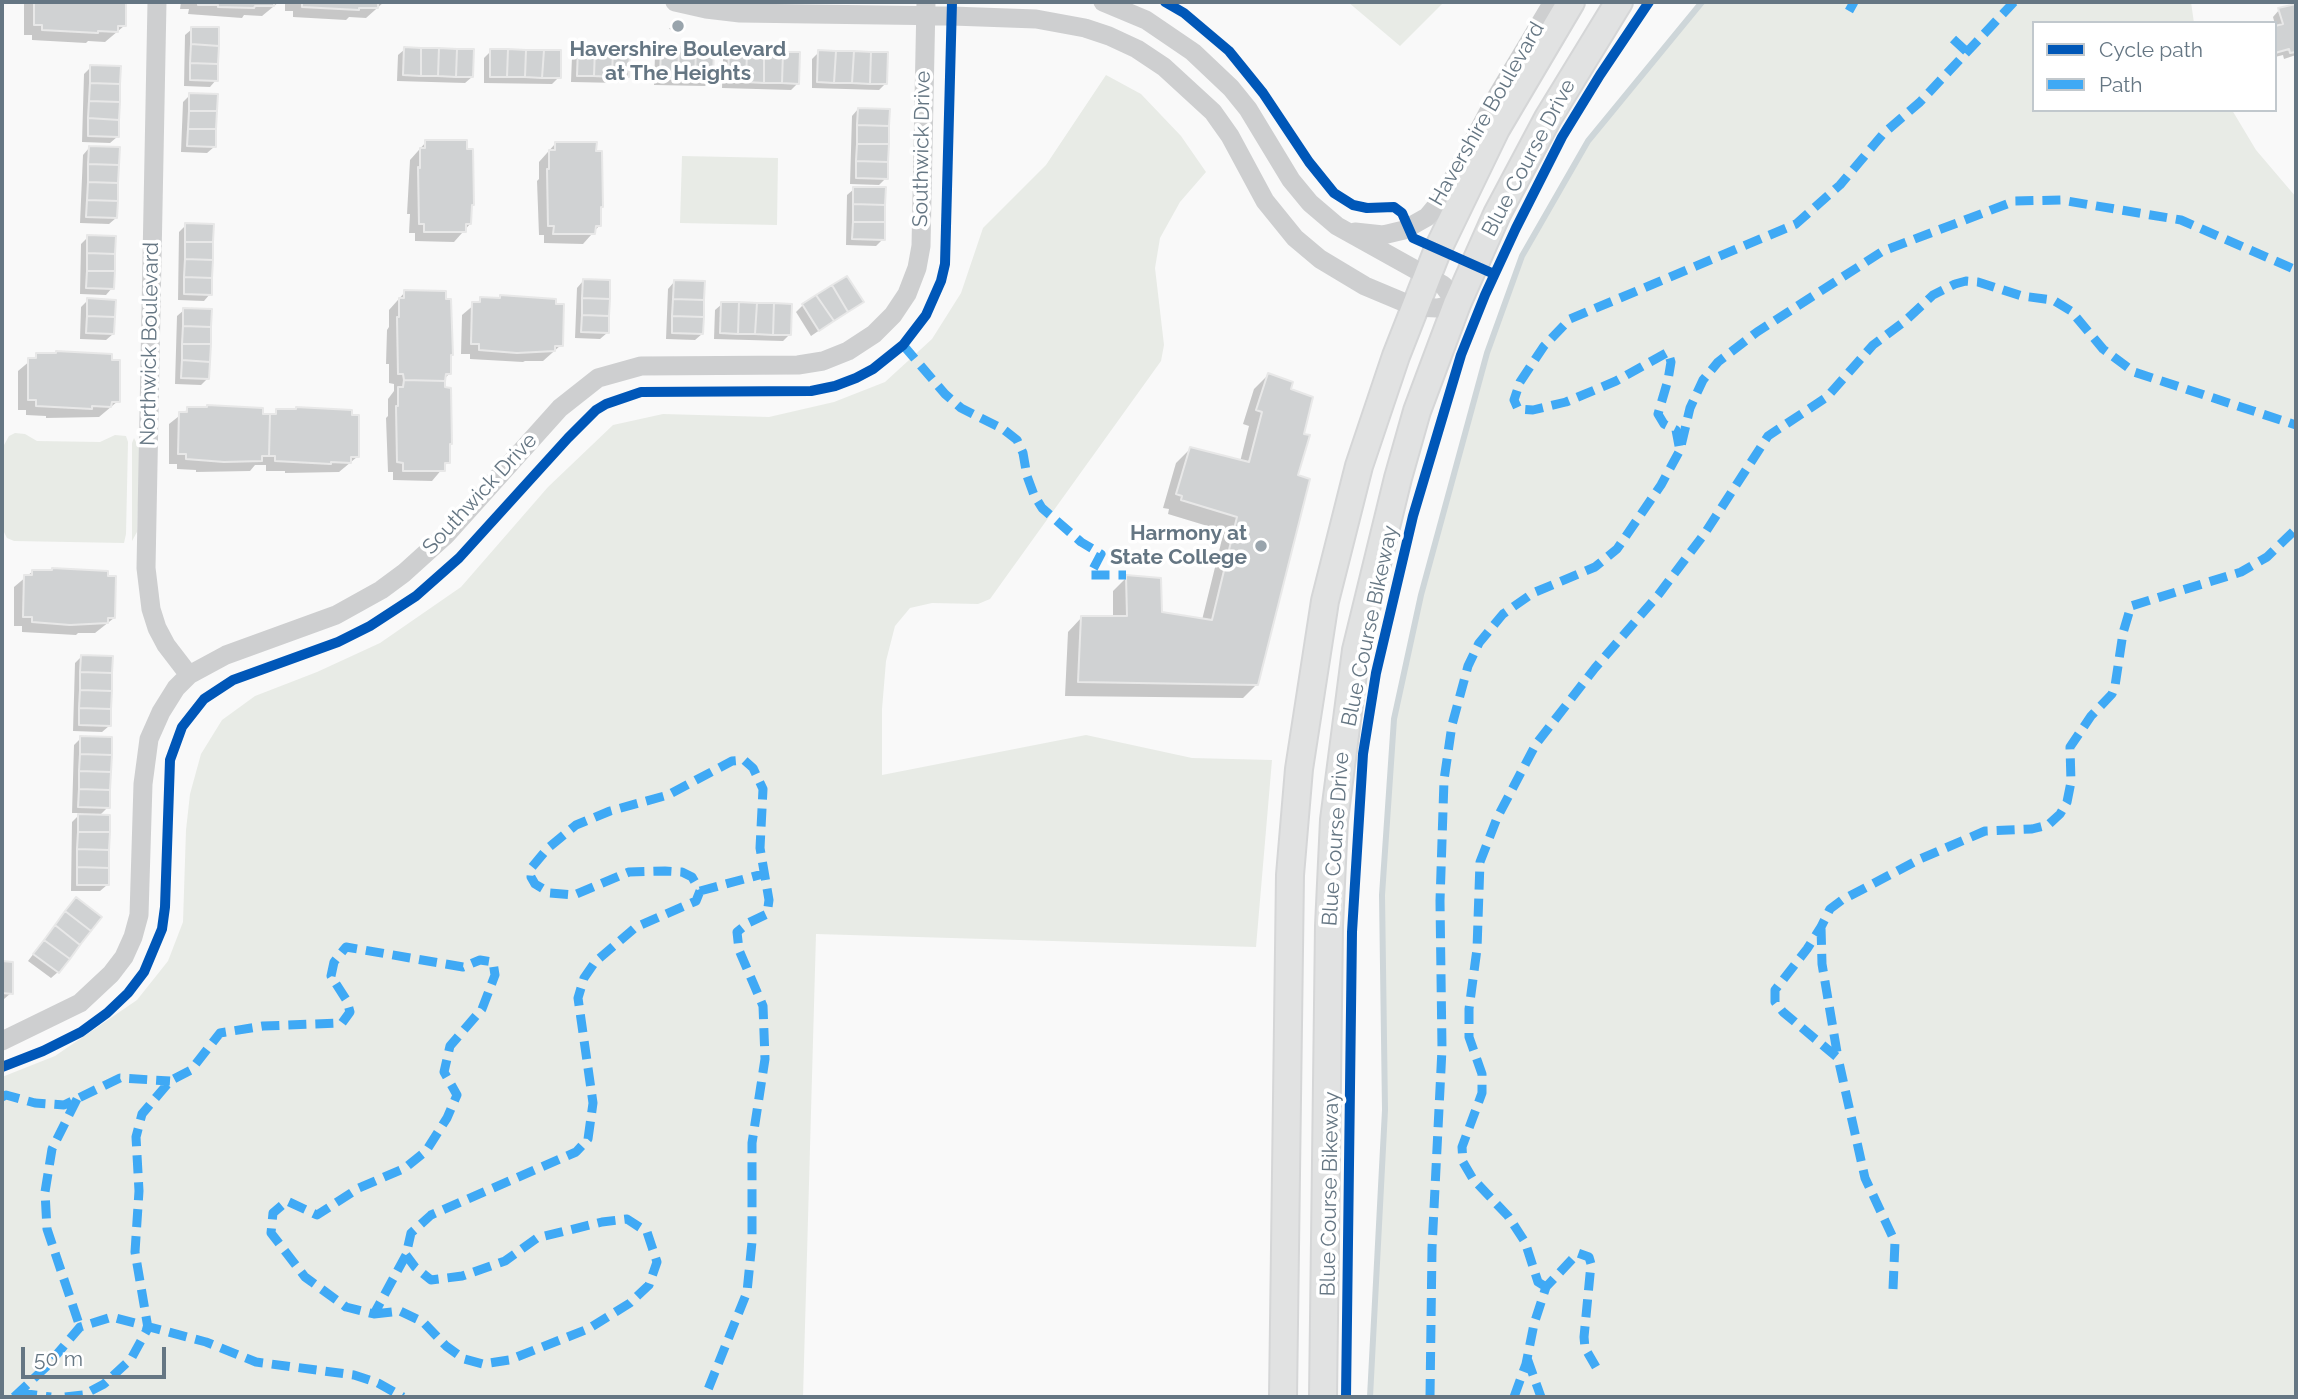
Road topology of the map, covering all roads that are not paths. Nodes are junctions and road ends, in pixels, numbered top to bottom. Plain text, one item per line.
1 (157, 2) edge
2 (675, 2) edge
3 (1103, 2) edge
4 (1553, 2) edge
5 (1571, 2) edge
6 (1619, 2) edge
7 (926, 9) edge
8 (1337, 226) junction
9 (1427, 276) junction
10 (1457, 304) junction
11 (1415, 307) junction
12 (189, 675) junction
13 (2, 1041) edge
14 (1283, 1397) edge
15 (1323, 1397) edge

1 - 12 street, Northwick Boulevard
2 - 7 street
3 - 8 street, Havershire Boulevard
4 - 8 street, Havershire Boulevard
5 - 9 main road, Blue Course Drive
6 - 10 main road, Blue Course Drive
7 - 11 street
7 - 12 street, Southwick Drive
8 - 9 street, Havershire Boulevard
9 - 10 street, Havershire Boulevard
9 - 11 main road, Blue Course Drive
10 - 11 street
10 - 15 main road, Blue Course Drive
11 - 14 main road, Blue Course Drive
12 - 13 street, Southwick Drive

